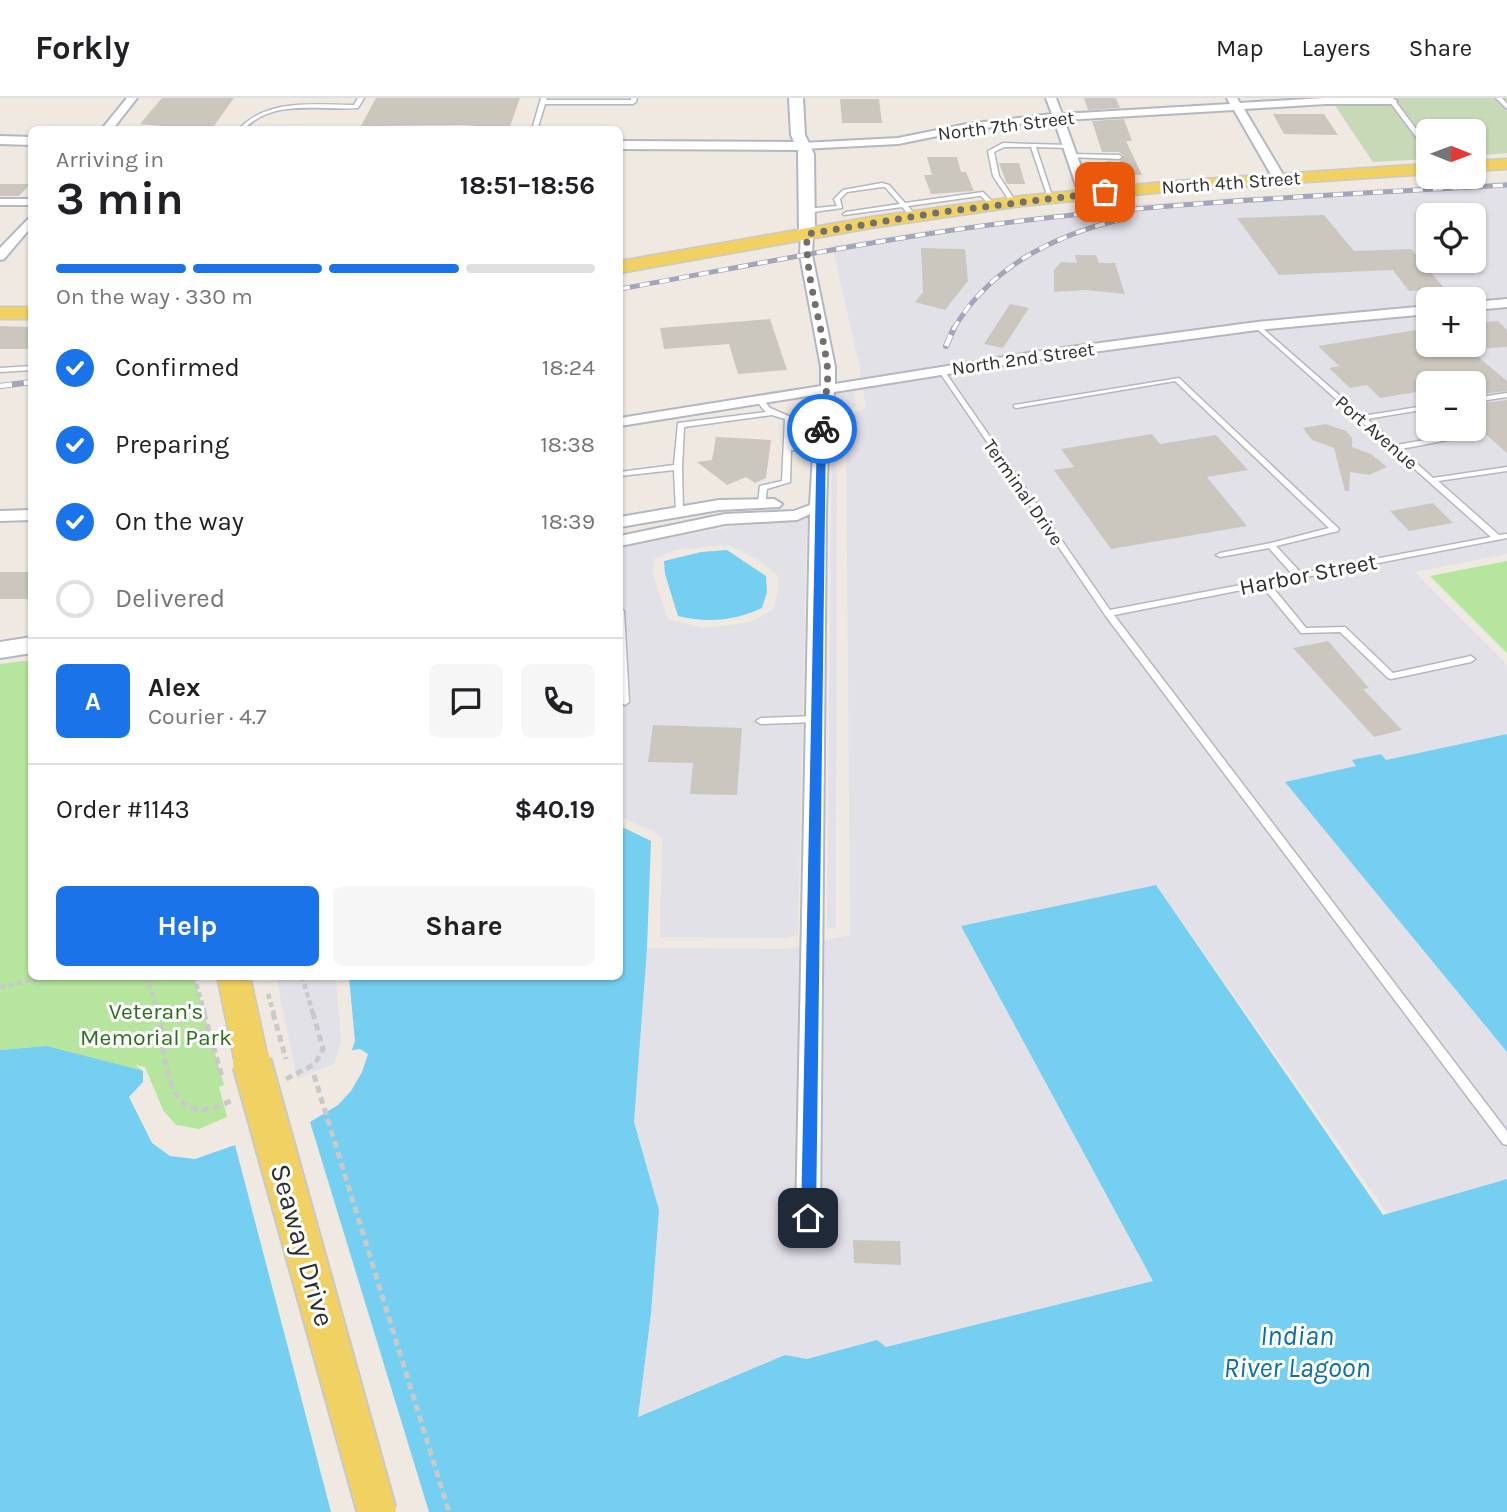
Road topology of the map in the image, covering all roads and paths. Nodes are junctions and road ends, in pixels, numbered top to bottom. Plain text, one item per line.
1 (132, 98) edge
2 (360, 98) edge
3 (634, 98) edge
4 (796, 98) edge
5 (1051, 98) edge
6 (1499, 98) edge
7 (1391, 99) edge
8 (543, 100) edge
9 (1234, 103) edge
10 (1507, 107) edge
11 (1056, 117) junction
12 (109, 126) edge
13 (242, 126) edge
14 (535, 126) edge
15 (1416, 133) edge
16 (0, 140) edge
17 (28, 141) edge
18 (623, 145) edge
19 (1033, 145) junction
20 (802, 146) junction
21 (1069, 151) junction
22 (1119, 157) dead end
23 (1507, 164) edge
24 (1486, 165) edge
25 (1416, 170) edge
26 (1279, 178) junction
27 (1085, 194) junction
28 (1051, 198) junction
29 (0, 202) edge
30 (28, 202) edge
31 (1013, 202) junction
32 (840, 207) junction
33 (908, 210) junction
34 (806, 211) junction
35 (850, 219) junction
36 (28, 223) edge
37 (807, 234) junction
38 (0, 256) edge
39 (623, 266) edge
40 (0, 302) edge
41 (28, 302) edge
42 (1507, 303) edge
43 (1486, 305) edge
44 (1416, 311) edge
45 (0, 313) edge
46 (28, 313) edge
47 (1257, 326) junction
48 (28, 368) edge
49 (0, 370) edge
50 (942, 370) junction
51 (828, 388) junction
52 (1507, 395) edge
53 (1486, 398) edge
54 (760, 399) junction
55 (1016, 406) dead end
56 (1416, 408) edge
57 (771, 412) junction
58 (1361, 418) junction
59 (623, 422) edge
60 (1430, 441) edge
61 (787, 448) junction
62 (1395, 448) junction
63 (821, 449) junction
64 (678, 467) junction
65 (1507, 469) edge
66 (623, 474) edge
67 (1432, 480) junction
68 (762, 503) junction
69 (812, 509) junction
70 (680, 511) junction
71 (28, 515) edge
72 (0, 516) edge
73 (623, 521) edge
74 (1507, 536) edge
75 (1496, 537) junction
76 (623, 540) edge
77 (1271, 545) junction
78 (1220, 555) dead end
79 (1299, 576) junction
80 (1264, 583) junction
81 (1108, 613) junction
82 (28, 646) edge
83 (0, 650) edge
84 (1471, 659) dead end
85 (623, 666) edge
86 (625, 702) dead end
87 (815, 719) junction
88 (761, 721) dead end
89 (28, 980) edge
90 (197, 980) edge
91 (234, 980) edge
92 (0, 987) edge
93 (266, 989) dead end
94 (254, 1069) junction
95 (314, 1075) dead end
96 (1507, 1140) edge
97 (808, 1218) dead end
98 (377, 1512) edge
99 (449, 1512) edge

1 - 12 street
2 - 13 lane
3 - 8 lane
4 - 20 street
5 - 11 street
6 - 10 lane
7 - 9 street, North 7th Street
7 - 15 lane
8 - 14 lane
9 - 11 street, North 7th Street
9 - 26 street
11 - 20 street, North 7th Street
11 - 21 street
16 - 17 street
18 - 20 street, North 7th Street
19 - 21 lane
19 - 28 lane
19 - 31 lane
20 - 34 street
21 - 22 lane
21 - 27 street
23 - 24 main road
25 - 26 main road, North 4th Street
26 - 27 main road, North 4th Street
27 - 28 main road, North 4th Street
28 - 31 main road, North 4th Street
29 - 30 street
31 - 33 main road, North 4th Street
32 - 33 lane
32 - 34 lane
32 - 35 lane
33 - 35 main road, North 4th Street
34 - 37 street
35 - 37 main road, North 4th Street
36 - 38 street
37 - 39 main road, North 4th Street
37 - 51 street
40 - 41 main road
42 - 43 street
44 - 47 street, North 2nd Street
45 - 46 main road
47 - 50 street, North 2nd Street
47 - 58 lane, Port Avenue
48 - 49 lane
50 - 51 street, North 2nd Street
50 - 81 lane, Terminal Drive
51 - 54 street, North 2nd Street
51 - 63 street
52 - 53 lane
54 - 57 lane
54 - 59 street, North 2nd Street
55 - 77 lane
56 - 58 lane
57 - 61 lane
57 - 64 lane
58 - 62 lane, Port Avenue
60 - 62 lane
61 - 63 lane
61 - 68 lane
62 - 67 lane, Port Avenue
63 - 69 street
64 - 66 lane
64 - 70 lane
65 - 67 lane
67 - 75 lane, Port Avenue
68 - 69 street
68 - 70 street
69 - 76 street
69 - 87 street
70 - 73 street
71 - 72 street
74 - 75 lane, Harbor Street
75 - 79 lane, Harbor Street
77 - 78 lane
77 - 79 lane
79 - 80 lane, Harbor Street
80 - 81 lane, Harbor Street
80 - 84 lane
81 - 96 lane, Terminal Drive
82 - 83 street
85 - 86 lane
87 - 88 lane
87 - 97 street
89 - 92 path
90 - 94 path
91 - 94 main road, Seaway Drive
93 - 94 path
94 - 98 main road, Seaway Drive, bridge
95 - 99 path

